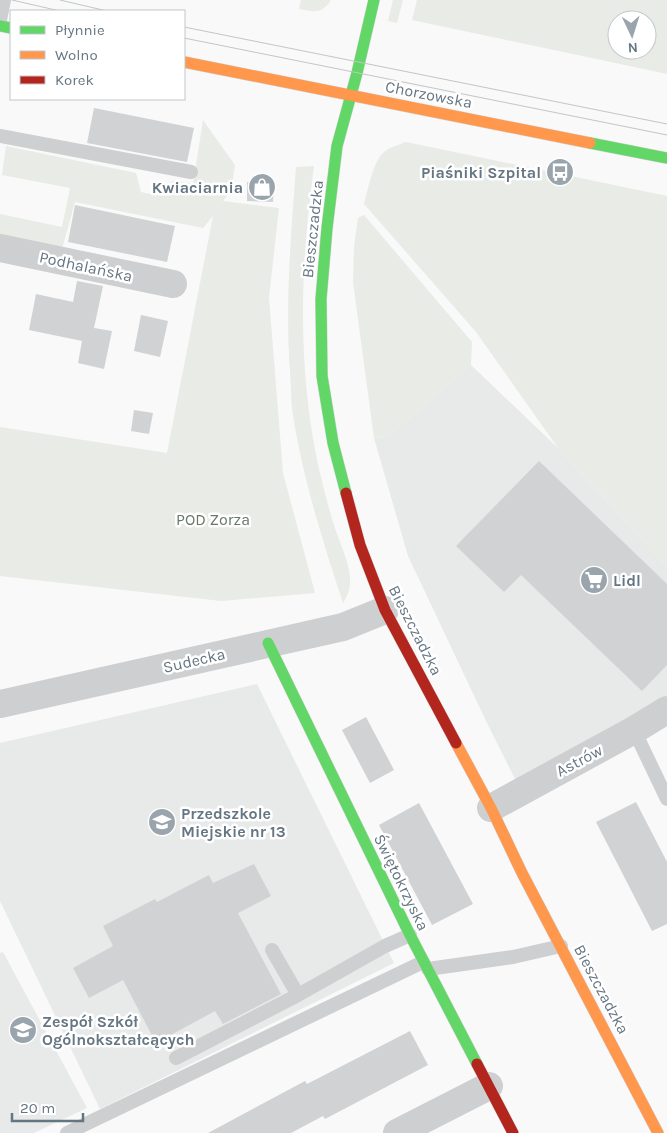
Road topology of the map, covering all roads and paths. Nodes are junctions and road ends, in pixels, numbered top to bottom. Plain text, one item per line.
1 (4, 0) edge
2 (374, 0) edge
3 (0, 20) edge
4 (185, 62) edge
5 (351, 95) junction
6 (0, 136) edge
7 (667, 158) edge
8 (191, 172) dead end
9 (0, 248) edge
10 (173, 284) dead end
11 (385, 610) junction
12 (268, 643) junction
13 (0, 704) edge
14 (667, 710) edge
15 (634, 730) junction
16 (667, 800) edge
17 (491, 808) junction
18 (410, 935) junction
19 (561, 946) junction
20 (272, 950) dead end
21 (426, 966) junction
22 (298, 995) junction
23 (176, 1058) dead end
24 (489, 1086) junction
25 (67, 1133) edge
26 (397, 1133) edge
27 (513, 1133) edge
28 (658, 1133) edge

1 - 3 lane
2 - 5 street, Bieszczadzka
4 - 5 street, Chorzowska
5 - 7 street, Chorzowska
5 - 11 street, Bieszczadzka
6 - 8 lane
9 - 10 street, Podhalańska
11 - 12 street, Sudecka
11 - 17 street, Bieszczadzka
12 - 13 street, Sudecka
12 - 18 street, Świętokrzyska
14 - 15 street, Astrów
15 - 16 lane
15 - 17 street, Astrów
17 - 19 street, Bieszczadzka
18 - 21 street, Świętokrzyska
18 - 22 lane
19 - 21 lane
19 - 28 street, Bieszczadzka
20 - 22 lane
21 - 24 street, Świętokrzyska
21 - 25 lane
22 - 23 lane
24 - 26 street
24 - 27 street, Świętokrzyska

